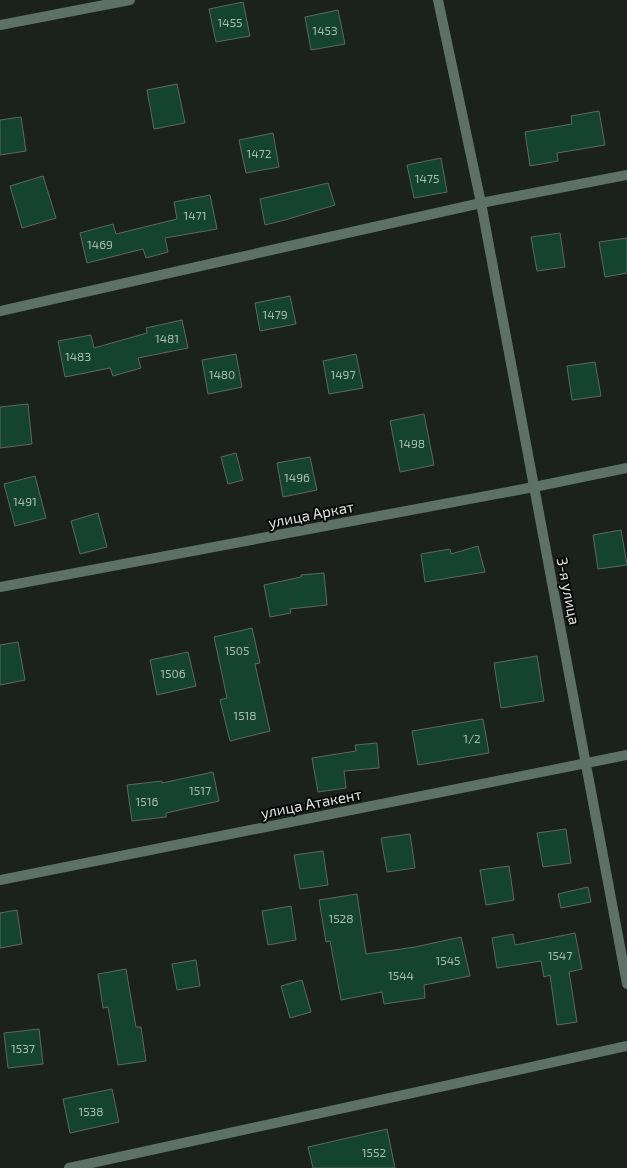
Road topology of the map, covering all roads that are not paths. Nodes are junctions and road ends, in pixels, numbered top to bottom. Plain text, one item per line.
1 (130, 0) edge
2 (438, 0) edge
3 (0, 25) edge
4 (627, 175) edge
5 (481, 203) junction
6 (0, 311) edge
7 (627, 468) edge
8 (534, 487) junction
9 (0, 587) edge
10 (627, 754) edge
11 (586, 763) junction
12 (0, 880) edge
13 (627, 984) edge
14 (627, 1046) edge
15 (69, 1168) edge

1 - 3 street
2 - 5 street, 3-я улица
4 - 5 street
5 - 6 street
5 - 8 street, 3-я улица
7 - 8 street, улица Аркат
8 - 9 street, улица Аркат
8 - 11 street, 3-я улица
10 - 11 street, улица Атакент
11 - 12 street, улица Атакент
11 - 13 street, 3-я улица
14 - 15 street

